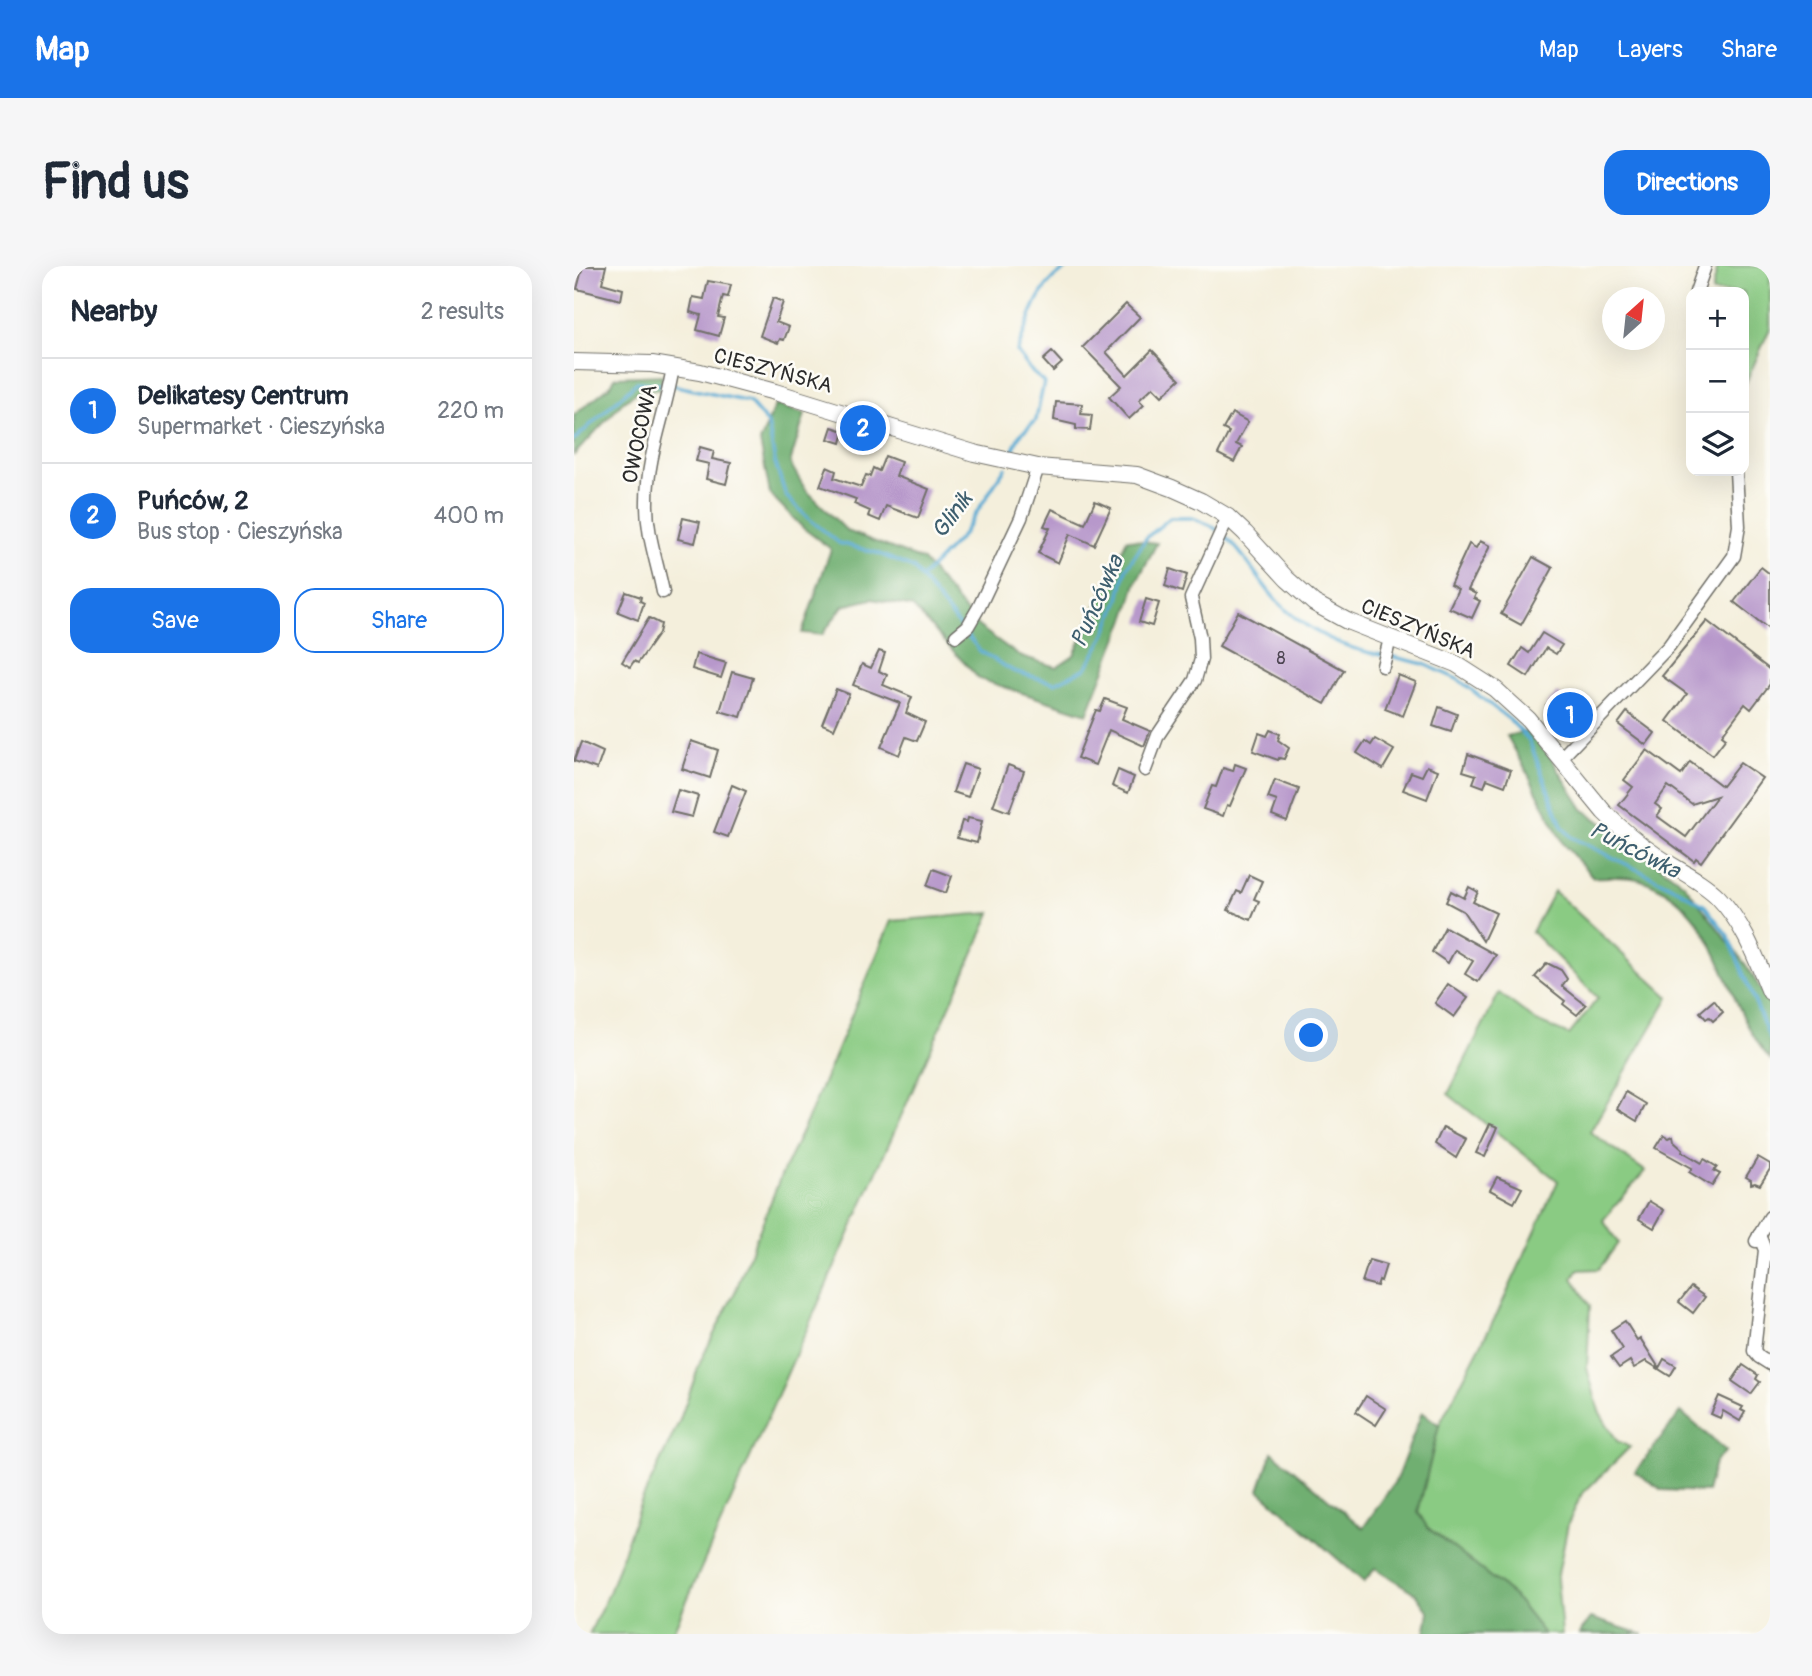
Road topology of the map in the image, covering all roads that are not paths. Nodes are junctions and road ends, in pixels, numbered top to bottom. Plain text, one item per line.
1 (1705, 266) edge
2 (1698, 287) edge
3 (574, 362) edge
4 (672, 372) junction
5 (1038, 467) junction
6 (1736, 476) edge
7 (1226, 521) junction
8 (663, 592) dead end
9 (956, 636) dead end
10 (1389, 645) junction
11 (1383, 666) dead end
12 (1561, 758) junction
13 (1145, 770) dead end
14 (1770, 992) edge
15 (1770, 1217) edge
16 (1770, 1364) edge

1 - 2 street
3 - 4 street, CIESZYŃSKA
4 - 5 street, CIESZYŃSKA
4 - 8 street, OWOCOWA
5 - 7 street, CIESZYŃSKA
5 - 9 street
6 - 12 street
7 - 10 street, CIESZYŃSKA
7 - 13 street
10 - 11 street
10 - 12 street, CIESZYŃSKA
12 - 14 street, CIESZYŃSKA
15 - 16 street

